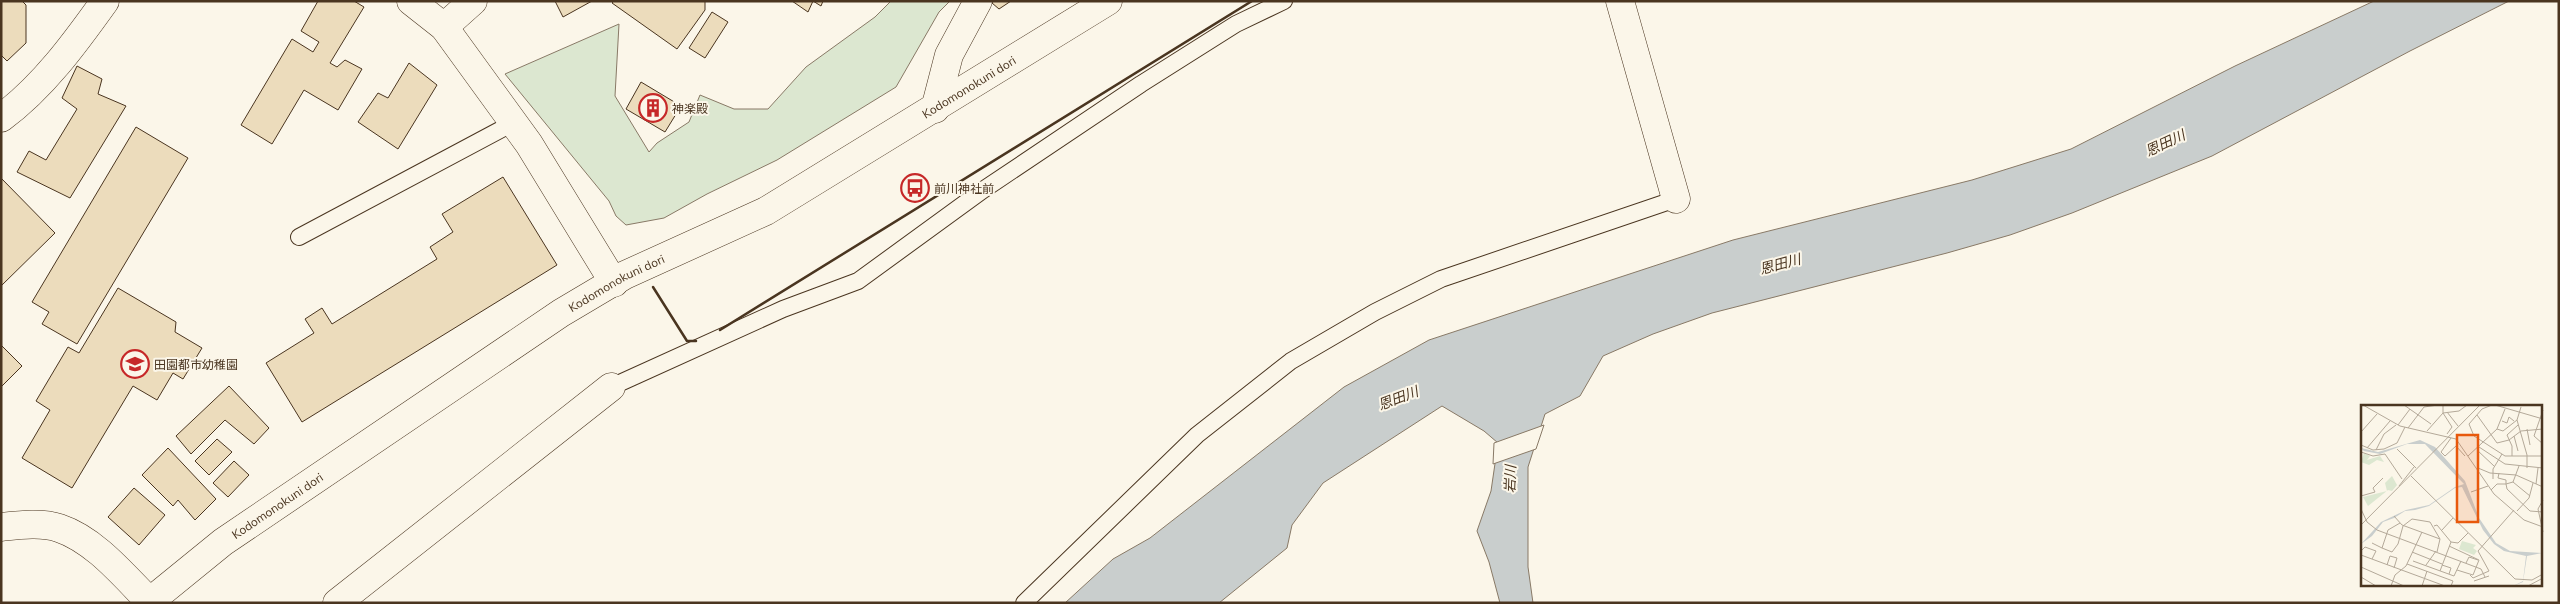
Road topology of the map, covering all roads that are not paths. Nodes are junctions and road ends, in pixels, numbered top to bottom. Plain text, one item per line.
1 (105, 1) edge
2 (411, 1) edge
3 (473, 1) edge
4 (978, 1) edge
5 (1108, 1) edge
6 (1284, 1) edge
7 (1620, 1) edge
8 (444, 27) junction
9 (935, 109) junction
10 (1, 118) edge
11 (513, 123) junction
12 (1676, 199) joint
13 (299, 237) dead end
14 (614, 283) junction
15 (611, 387) joint
16 (1, 528) edge
17 (149, 602) edge
18 (338, 603) edge
19 (1024, 603) edge

1 - 10 street
2 - 8 street
3 - 8 street
4 - 9 street
5 - 9 street, Kodomonokuni dori
6 - 15 lane
7 - 12 street
8 - 11 street
9 - 14 street, Kodomonokuni dori
11 - 13 lane
11 - 14 street
12 - 19 lane
14 - 17 street, Kodomonokuni dori
15 - 18 street
16 - 17 street

